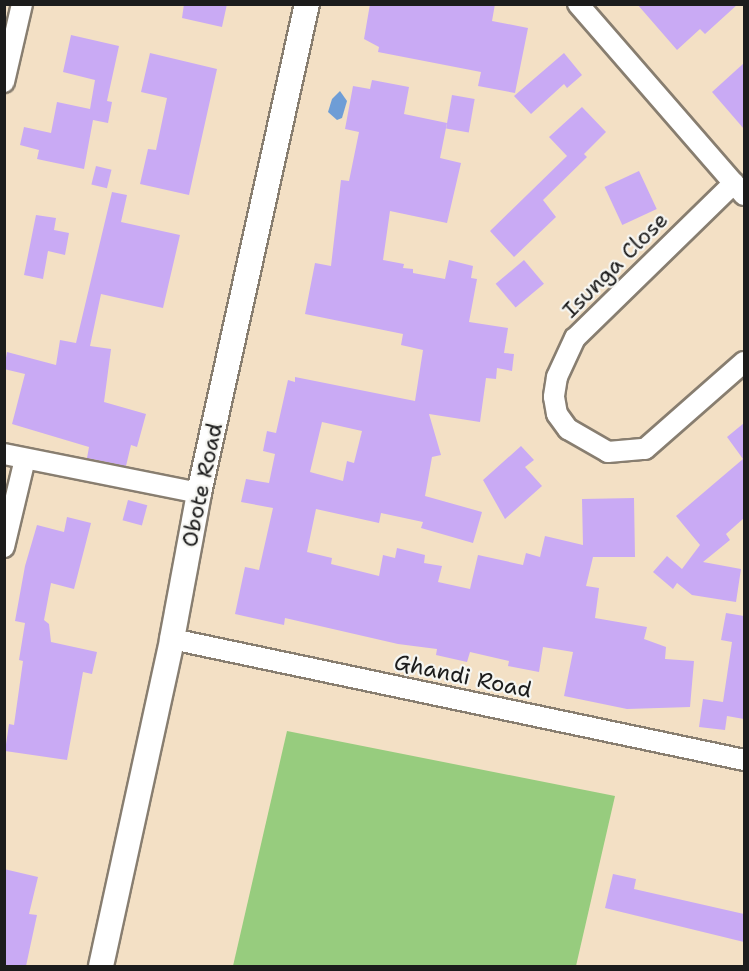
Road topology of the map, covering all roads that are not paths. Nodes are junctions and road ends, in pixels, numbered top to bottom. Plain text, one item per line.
1 (22, 4) edge
2 (307, 4) edge
3 (578, 4) edge
4 (4, 82) edge
5 (739, 189) edge
6 (744, 362) edge
7 (4, 454) edge
8 (25, 459) junction
9 (199, 493) junction
10 (4, 547) edge
11 (172, 639) junction
12 (744, 760) edge
13 (101, 966) edge

1 - 4 street
2 - 9 street, Obote Road
3 - 5 street
5 - 6 street, Isunga Close
7 - 8 street
8 - 9 street
8 - 10 street
9 - 11 street, Obote Road
11 - 12 street, Ghandi Road
11 - 13 street, Obote Road

